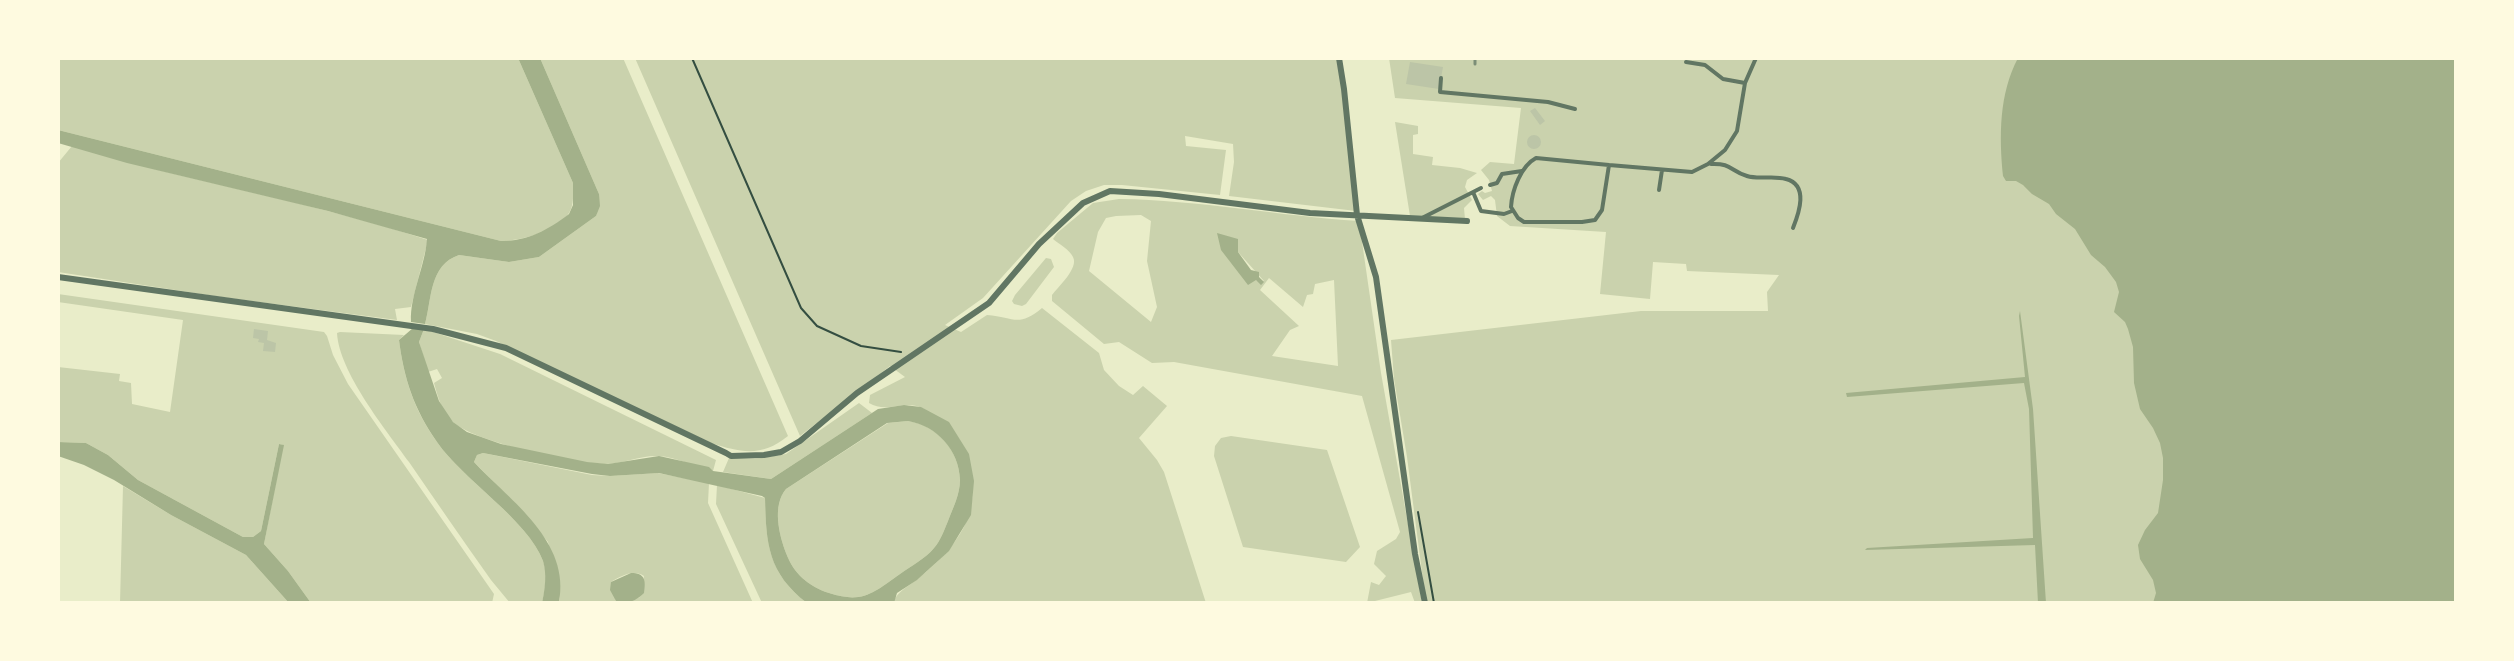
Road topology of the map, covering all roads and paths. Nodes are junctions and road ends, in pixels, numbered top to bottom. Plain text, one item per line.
1 (692, 58) edge
2 (1339, 58) edge
3 (1756, 58) edge
4 (1686, 62) dead end
5 (1441, 78) dead end
6 (1745, 83) junction
7 (1575, 109) dead end
8 (1708, 164) junction
9 (1609, 165) junction
10 (1525, 170) junction
11 (1662, 170) junction
12 (1490, 185) dead end
13 (1481, 188) dead end
14 (1659, 190) dead end
15 (1473, 191) junction
16 (1512, 211) junction
17 (1357, 215) junction
18 (1422, 218) junction
19 (1467, 221) dead end
20 (1793, 228) dead end
21 (58, 277) edge
22 (908, 358) junction
23 (1425, 603) edge

1 - 22 path
2 - 17 street
3 - 6 street
4 - 6 street
5 - 7 street
6 - 8 street
8 - 11 street
8 - 20 street
9 - 10 street
9 - 11 street
9 - 16 street
10 - 12 street
10 - 16 street
11 - 14 street
13 - 15 street
15 - 16 street
15 - 18 street
17 - 18 street
17 - 22 street
17 - 23 street
18 - 19 street
21 - 22 street

